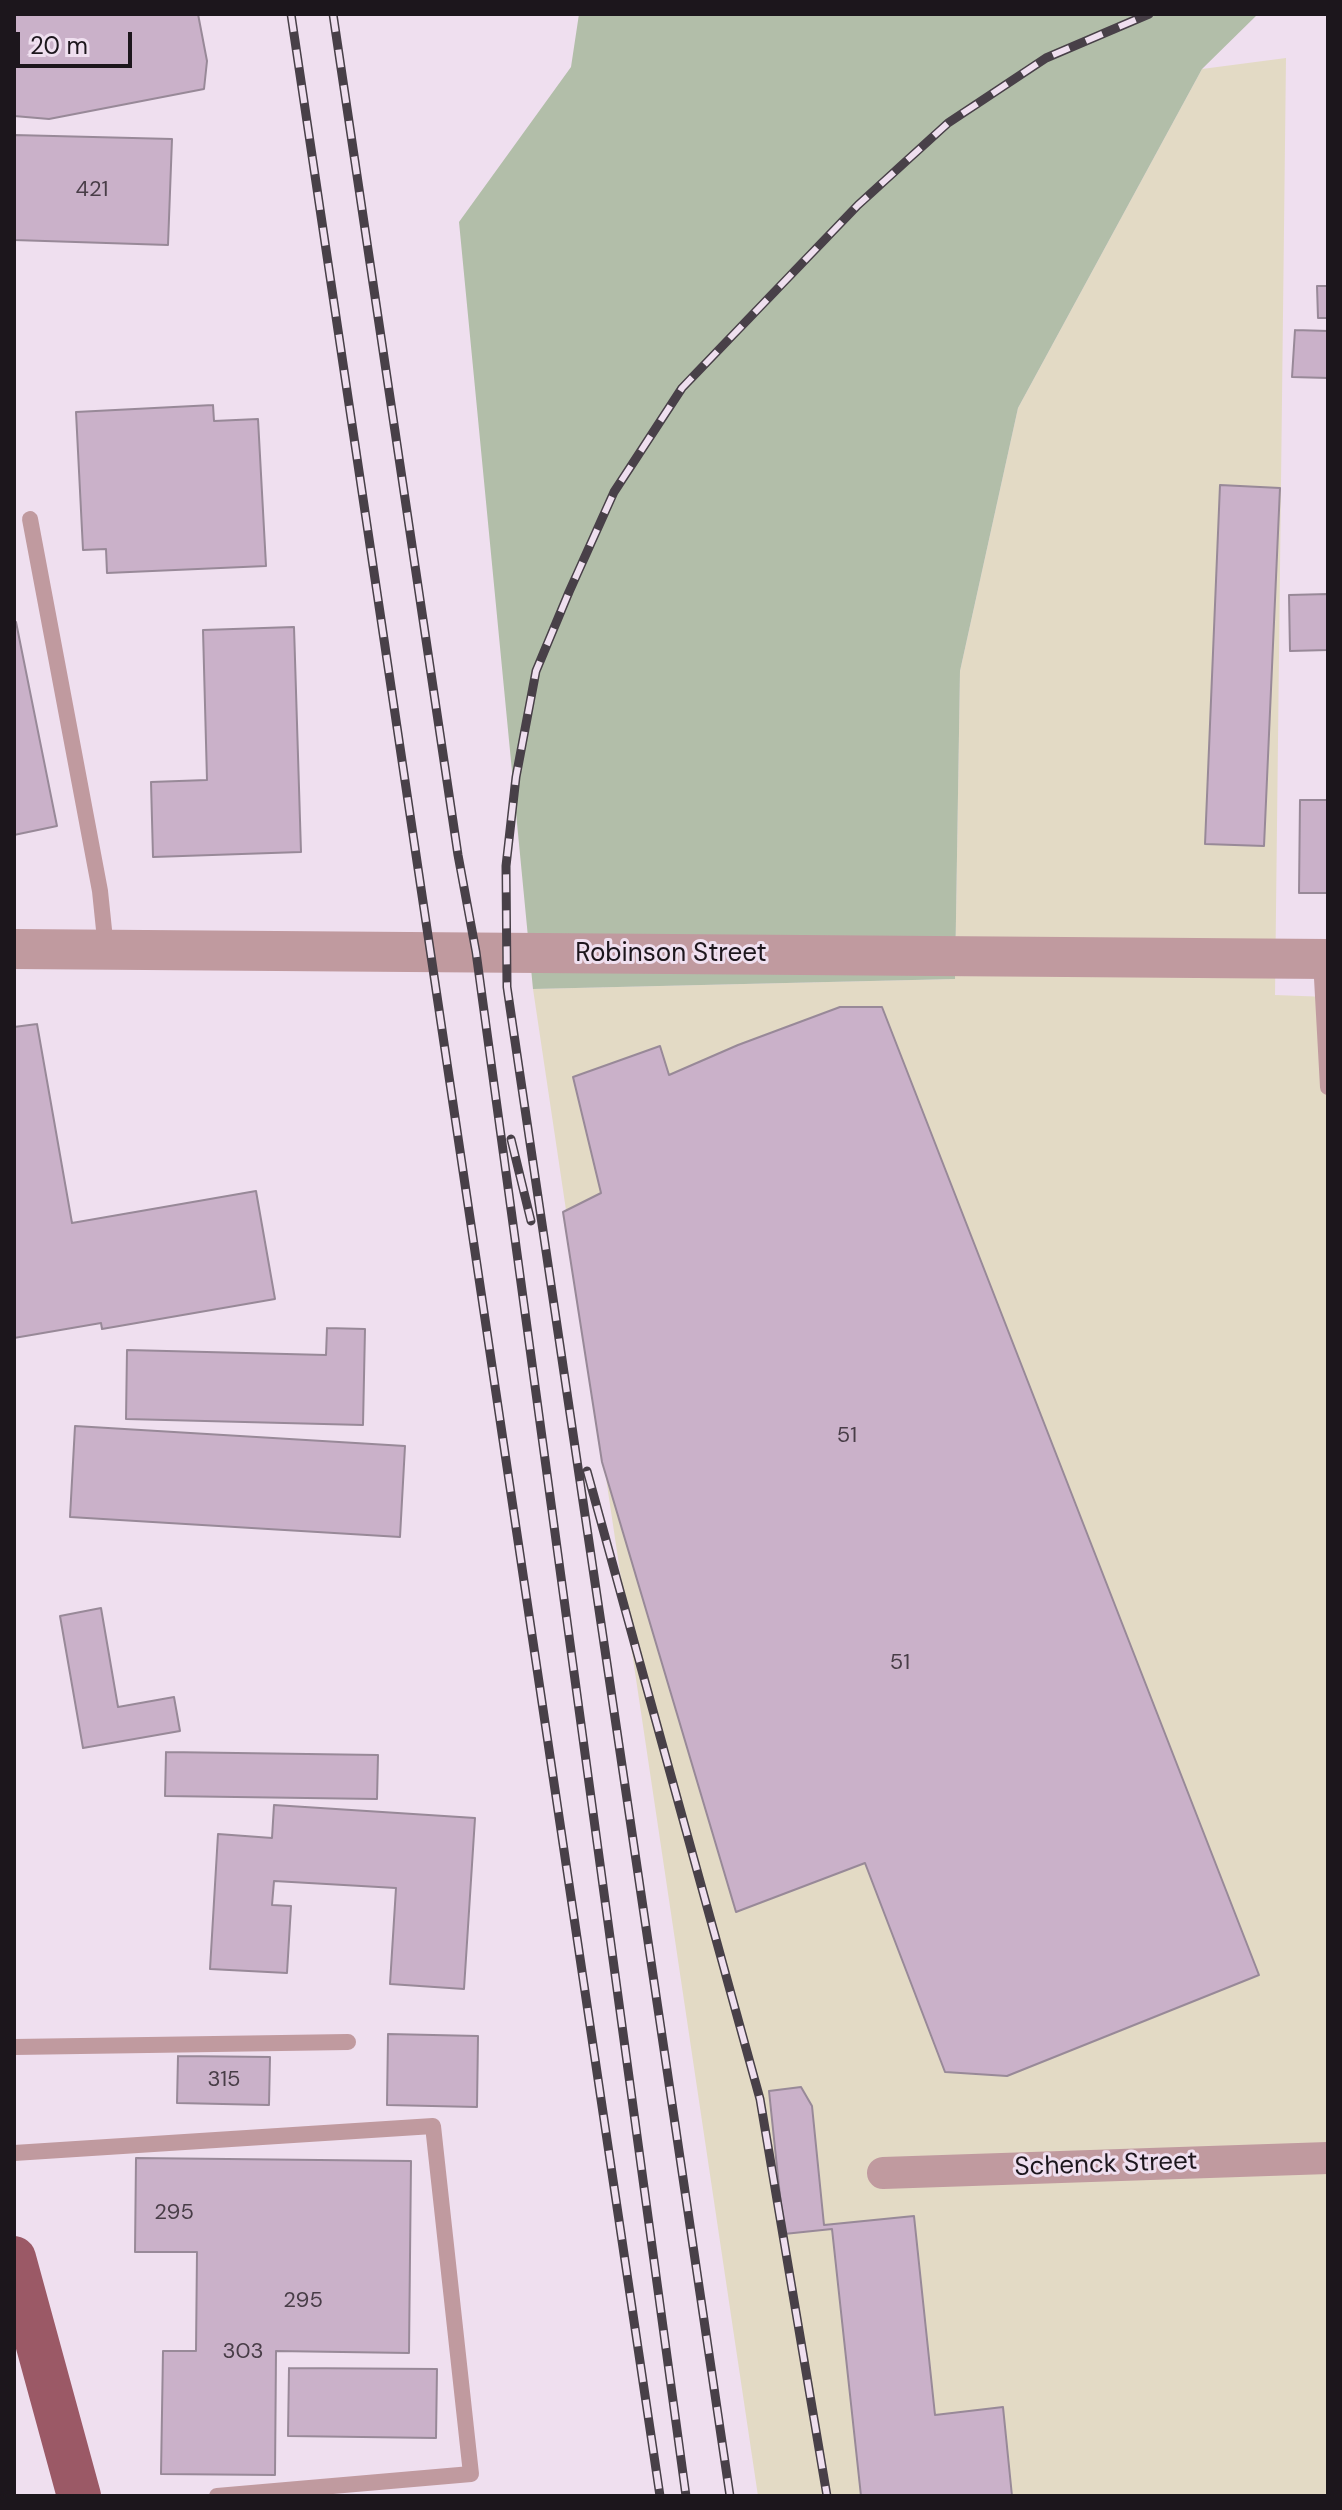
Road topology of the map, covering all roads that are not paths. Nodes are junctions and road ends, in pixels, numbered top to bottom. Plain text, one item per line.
1 (30, 519) dead end
2 (14, 949) edge
3 (106, 949) junction
4 (1324, 959) edge
5 (1328, 1087) edge
6 (348, 2042) dead end
7 (14, 2047) edge
8 (14, 2153) edge
9 (1328, 2158) edge
10 (883, 2173) dead end
11 (14, 2258) edge
12 (79, 2496) edge
13 (217, 2496) edge

1 - 3 lane
2 - 3 street, Robinson Street
3 - 4 street, Robinson Street
4 - 5 lane
6 - 7 lane
8 - 13 lane
9 - 10 street, Schenck Street
11 - 12 main road

